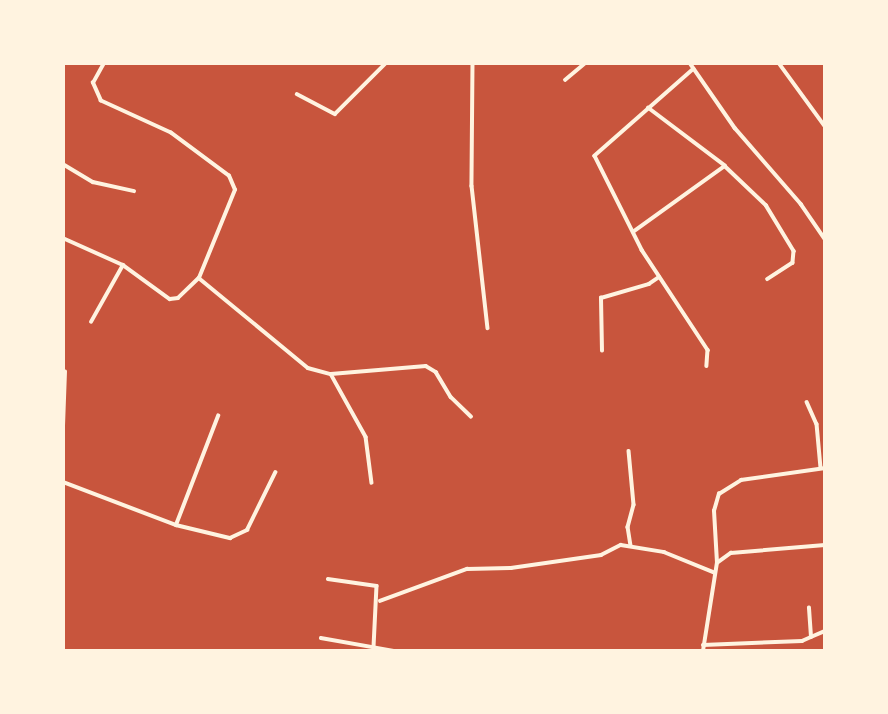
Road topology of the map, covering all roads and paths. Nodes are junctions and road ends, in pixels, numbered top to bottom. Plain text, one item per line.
1 (104, 63) edge
2 (386, 63) edge
3 (473, 63) edge
4 (585, 63) edge
5 (690, 63) edge
6 (779, 63) edge
7 (694, 69) junction
8 (565, 80) dead end
9 (297, 94) dead end
10 (648, 108) junction
11 (825, 126) edge
12 (63, 164) edge
13 (725, 166) junction
14 (134, 191) dead end
15 (633, 232) junction
16 (63, 237) edge
17 (825, 239) edge
18 (123, 265) junction
19 (659, 277) junction
20 (199, 278) junction
21 (768, 279) dead end
22 (91, 322) dead end
23 (488, 328) dead end
24 (602, 351) dead end
25 (707, 366) dead end
26 (65, 372) dead end
27 (331, 374) junction
28 (807, 402) dead end
29 (471, 415) dead end
30 (218, 416) dead end
31 (63, 426) edge
32 (629, 451) dead end
33 (823, 468) edge
34 (275, 473) dead end
35 (63, 482) edge
36 (372, 483) dead end
37 (176, 525) junction
38 (631, 545) junction
39 (825, 545) edge
40 (717, 564) junction
41 (713, 572) junction
42 (328, 579) dead end
43 (380, 601) junction
44 (809, 608) dead end
45 (825, 631) edge
46 (811, 637) junction
47 (321, 638) dead end
48 (703, 645) junction
49 (374, 647) junction
50 (395, 651) edge
51 (422, 651) edge
52 (503, 651) edge
53 (703, 651) edge

1 - 20 street
2 - 9 street
3 - 23 street
4 - 8 street
5 - 7 street
6 - 11 street
7 - 10 street
7 - 17 street
10 - 13 street
10 - 15 street
12 - 14 street
13 - 15 street
13 - 21 street
15 - 19 street
16 - 18 street
18 - 20 street
18 - 22 street
19 - 24 street
19 - 25 street
20 - 27 street
26 - 31 street
27 - 29 street
27 - 36 street
28 - 33 street
30 - 37 street
32 - 38 street
33 - 40 street
34 - 37 street
35 - 37 street
38 - 41 street
38 - 43 street
39 - 40 street
40 - 41 street
41 - 48 street
42 - 43 street
43 - 49 street
44 - 46 street
45 - 46 street
46 - 48 street
47 - 49 street
48 - 53 street
49 - 50 street
51 - 52 street

